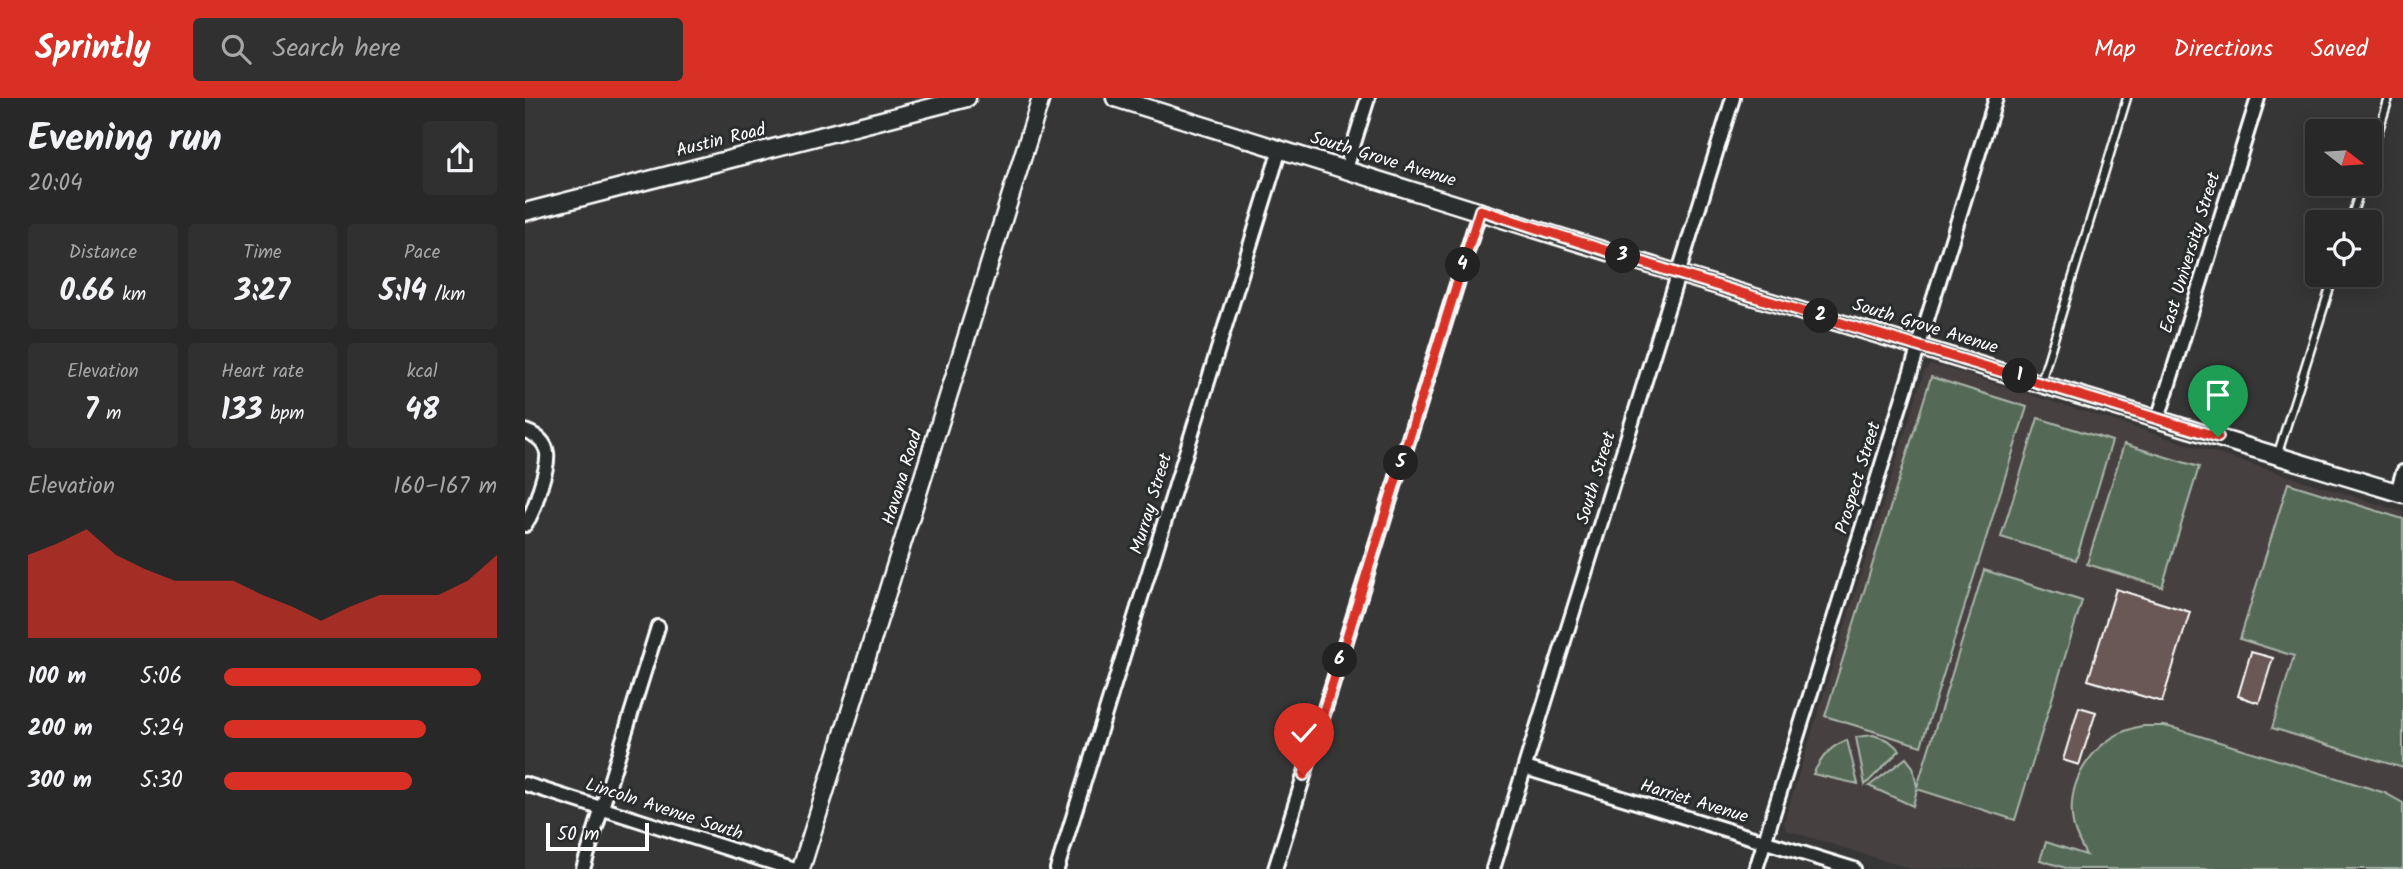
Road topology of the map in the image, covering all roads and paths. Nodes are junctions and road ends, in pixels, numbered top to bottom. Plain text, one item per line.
1 (967, 98) edge
2 (1041, 98) edge
3 (1115, 98) edge
4 (1368, 98) edge
5 (1733, 98) edge
6 (1996, 98) edge
7 (2127, 98) edge
8 (2258, 98) edge
9 (2389, 98) edge
10 (2382, 120) edge
11 (1280, 149) junction
12 (1346, 169) junction
13 (1480, 210) junction
14 (525, 212) edge
15 (1679, 274) junction
16 (2330, 287) edge
17 (1919, 345) junction
18 (2041, 382) junction
19 (2158, 419) junction
20 (525, 431) edge
21 (2277, 455) junction
22 (2403, 472) edge
23 (2400, 493) edge
24 (525, 525) edge
25 (658, 627) dead end
26 (1525, 768) junction
27 (525, 784) edge
28 (602, 809) junction
29 (1765, 842) junction
30 (583, 869) edge
31 (792, 869) edge
32 (801, 869) edge
33 (1056, 869) edge
34 (1275, 869) edge
35 (1493, 869) edge
36 (1756, 869) edge
37 (1854, 869) edge

1 - 14 street, Austin Road
2 - 32 street, Havana Road
3 - 11 street, South Grove Avenue
4 - 12 street
5 - 15 street, South Street
6 - 17 street, Prospect Street
7 - 18 lane
8 - 19 street, East University Street
9 - 10 lane
11 - 12 street, South Grove Avenue
11 - 33 street, Murray Street
12 - 13 street, South Grove Avenue
13 - 15 street, South Grove Avenue
13 - 34 street
15 - 17 street, South Grove Avenue
15 - 26 street, South Street
16 - 21 lane
17 - 18 street, South Grove Avenue
17 - 29 street, Prospect Street
18 - 19 street, South Grove Avenue
19 - 21 street, South Grove Avenue
20 - 24 street
21 - 23 street, South Grove Avenue
22 - 23 street
25 - 28 street
26 - 29 street, Harriet Avenue
26 - 35 street, South Street
27 - 28 street, Lincoln Avenue South
28 - 30 street
28 - 31 street, Lincoln Avenue South
29 - 36 street, Prospect Street
29 - 37 street, Harriet Avenue

